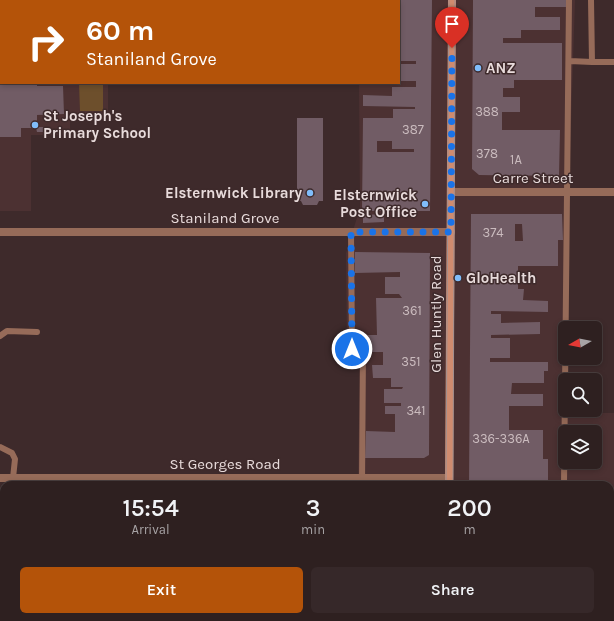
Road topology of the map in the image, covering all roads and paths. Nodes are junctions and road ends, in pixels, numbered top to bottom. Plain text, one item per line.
1 (452, 0) edge
2 (570, 0) edge
3 (592, 0) edge
4 (570, 61) junction
5 (592, 62) junction
6 (614, 62) edge
7 (452, 192) junction
8 (614, 192) edge
9 (567, 193) junction
10 (0, 232) edge
11 (351, 232) junction
12 (451, 232) junction
13 (37, 332) dead end
14 (0, 336) edge
15 (364, 348) dead end
16 (352, 349) dead end
17 (0, 447) edge
18 (0, 478) edge
19 (13, 478) junction
20 (97, 481) edge
21 (114, 481) edge
22 (280, 481) edge
23 (362, 481) edge
24 (449, 481) edge
25 (564, 481) edge

1 - 7 street, Glen Huntly Road
2 - 4 lane
3 - 5 lane
4 - 5 lane
4 - 9 lane
5 - 6 lane
7 - 9 street, Carre Street
7 - 12 street, Glen Huntly Road
8 - 9 street, Carre Street
9 - 25 lane
10 - 11 street, Staniland Grove
11 - 12 street, Staniland Grove
11 - 16 lane
12 - 24 street, Glen Huntly Road
13 - 14 lane
15 - 23 lane
17 - 19 lane
18 - 19 street, St Georges Road
19 - 20 street, St Georges Road
20 - 21 street, St Georges Road
21 - 22 street, St Georges Road

